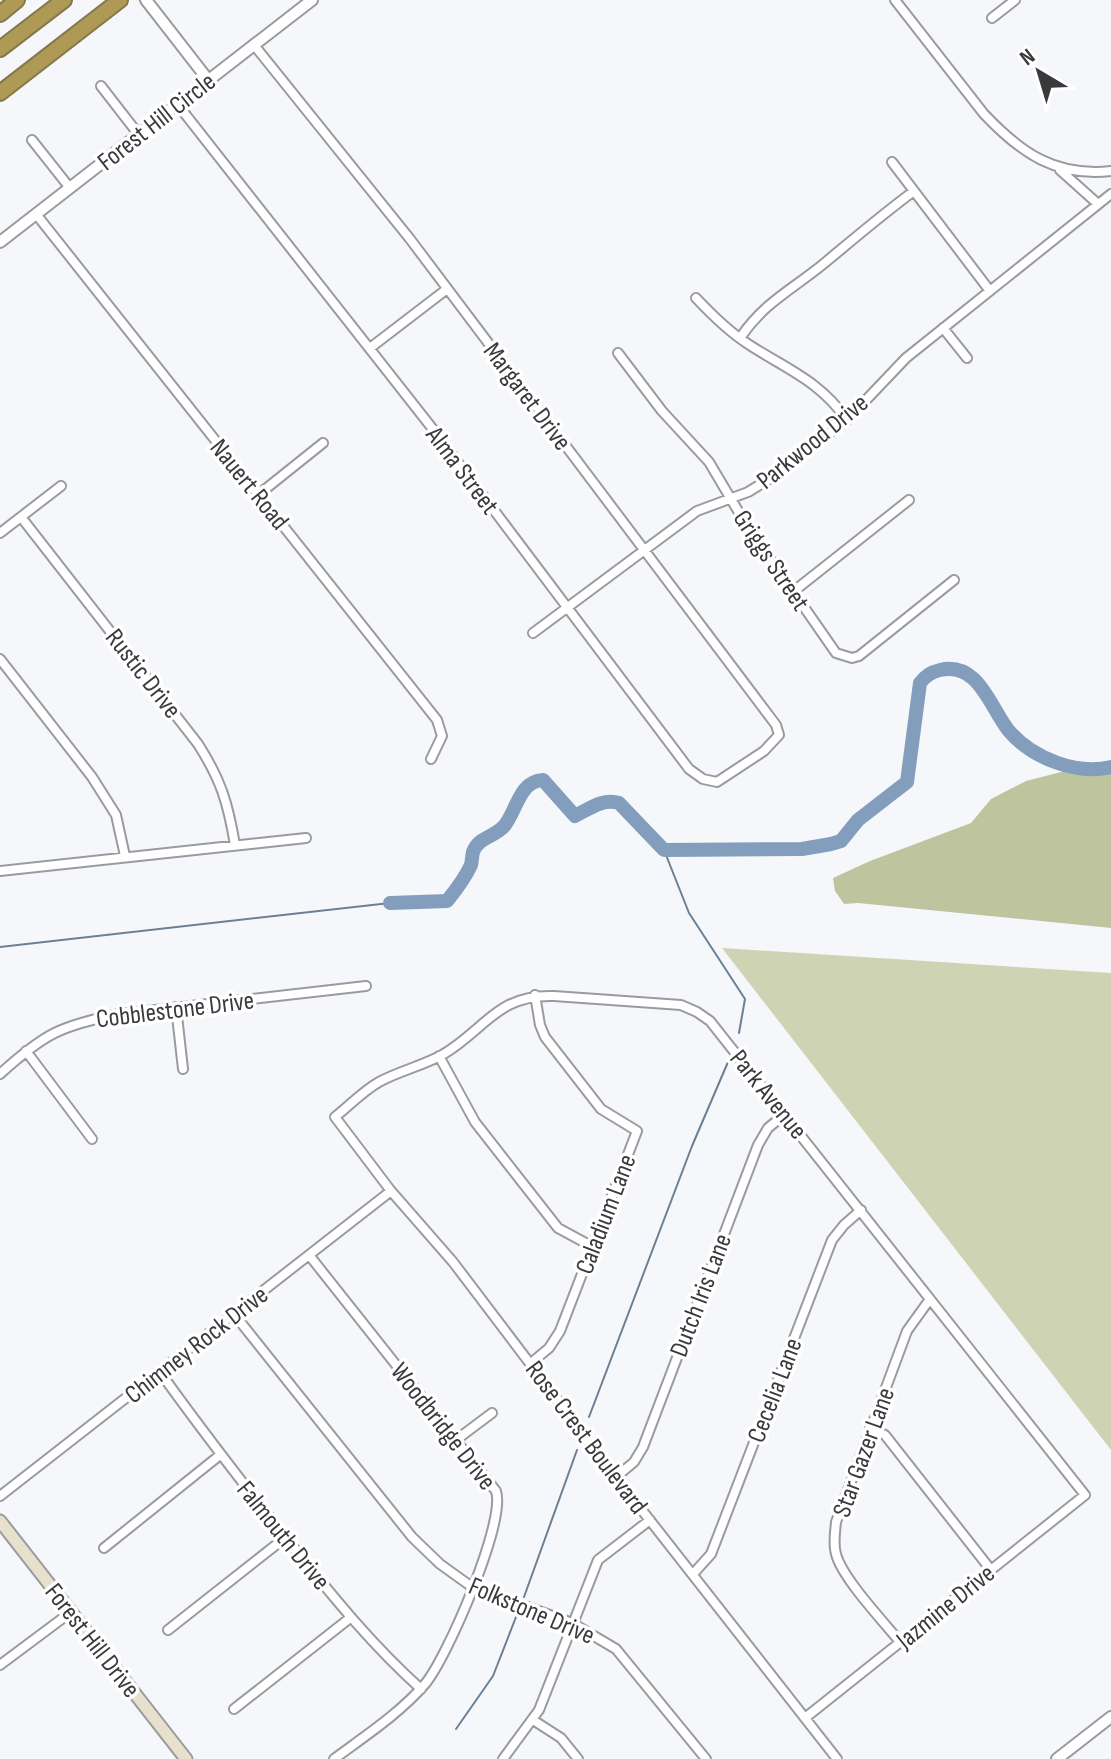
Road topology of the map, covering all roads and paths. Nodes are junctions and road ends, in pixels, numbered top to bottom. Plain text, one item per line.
1 (17, 0) edge
2 (64, 0) edge
3 (120, 0) edge
4 (146, 0) edge
5 (312, 0) edge
6 (895, 0) edge
7 (1015, 0) edge
8 (0, 14) edge
9 (992, 18) dead end
10 (254, 45) junction
11 (0, 49) edge
12 (209, 81) junction
13 (101, 86) dead end
14 (0, 93) edge
15 (178, 105) junction
16 (139, 135) junction
17 (32, 140) dead end
18 (892, 162) dead end
19 (1057, 167) junction
20 (1111, 171) edge
21 (70, 188) junction
22 (914, 191) junction
23 (1111, 194) edge
24 (1098, 204) junction
25 (36, 214) junction
26 (1, 239) edge
27 (447, 289) junction
28 (990, 291) junction
29 (696, 298) dead end
30 (943, 328) junction
31 (740, 338) junction
32 (370, 348) junction
33 (618, 353) dead end
34 (967, 358) dead end
35 (847, 420) junction
36 (323, 443) dead end
37 (61, 486) dead end
38 (258, 495) junction
39 (731, 499) junction
40 (909, 500) dead end
41 (21, 517) junction
42 (0, 533) edge
43 (644, 550) junction
44 (954, 580) dead end
45 (794, 591) junction
46 (568, 608) junction
47 (533, 633) dead end
48 (0, 659) edge
49 (764, 751) joint
50 (431, 759) dead end
51 (306, 838) dead end
52 (235, 845) junction
53 (125, 856) junction
54 (0, 871) edge
55 (366, 986) dead end
56 (535, 995) junction
57 (176, 1007) junction
58 (26, 1051) junction
59 (439, 1056) junction
60 (183, 1069) dead end
61 (0, 1074) edge
62 (785, 1114) junction
63 (335, 1117) joint
64 (92, 1139) dead end
65 (391, 1191) junction
66 (861, 1210) junction
67 (593, 1247) junction
68 (309, 1255) junction
69 (930, 1299) junction
70 (234, 1314) junction
71 (531, 1363) junction
72 (160, 1372) junction
73 (492, 1413) dead end
74 (870, 1428) junction
75 (456, 1440) junction
76 (220, 1455) junction
77 (616, 1477) junction
78 (1085, 1495) joint
79 (0, 1496) edge
80 (650, 1520) junction
81 (0, 1521) edge
82 (286, 1537) junction
83 (104, 1548) dead end
84 (991, 1570) junction
85 (693, 1574) junction
86 (472, 1587) junction
87 (71, 1612) junction
88 (350, 1618) junction
89 (572, 1623) junction
90 (168, 1630) dead end
91 (900, 1642) junction
92 (0, 1665) edge
93 (421, 1689) junction
94 (234, 1709) dead end
95 (1111, 1717) edge
96 (805, 1718) junction
97 (533, 1720) junction
98 (186, 1759) edge
99 (334, 1759) edge
100 (503, 1759) edge
101 (578, 1759) edge
102 (706, 1759) edge
103 (837, 1759) edge
104 (1057, 1759) edge

1 - 8 highway
2 - 11 highway
3 - 14 highway
4 - 12 street
5 - 10 street, Forest Hill Circle
6 - 19 street
7 - 9 street
10 - 12 street, Forest Hill Circle
10 - 27 street, Margaret Drive
12 - 15 street, Forest Hill Circle
13 - 16 street
15 - 16 street, Forest Hill Circle
15 - 32 street, Alma Street
16 - 21 street, Forest Hill Circle
17 - 21 street
18 - 22 street
19 - 20 street
19 - 24 street
21 - 25 street, Forest Hill Circle
22 - 28 street
22 - 31 street
23 - 24 street, Parkwood Drive
24 - 28 street, Parkwood Drive
25 - 26 street, Forest Hill Circle
25 - 38 street, Nauert Road
27 - 32 street
27 - 43 street, Margaret Drive
28 - 30 street, Parkwood Drive
29 - 31 street
30 - 34 street
30 - 35 street, Parkwood Drive
31 - 35 street
32 - 46 street, Alma Street
33 - 39 street, Griggs Street
35 - 39 street, Parkwood Drive
36 - 38 street
37 - 41 street
38 - 50 street, Nauert Road
39 - 43 street, Parkwood Drive
39 - 45 street, Griggs Street
40 - 45 street
41 - 42 street
41 - 52 street, Rustic Drive
43 - 46 street, Parkwood Drive
43 - 49 street, Margaret Drive
44 - 45 street, Griggs Street
46 - 47 street, Parkwood Drive
46 - 49 street, Alma Street
48 - 53 street
51 - 52 street
52 - 53 street
53 - 54 street
55 - 57 street, Cobblestone Drive
56 - 59 street, Park Avenue
56 - 62 street, Park Avenue
56 - 67 street, Caladium Lane
57 - 58 street, Cobblestone Drive
57 - 60 street
58 - 61 street, Cobblestone Drive
58 - 64 street
59 - 63 street, Park Avenue
59 - 67 street
62 - 66 street, Park Avenue
62 - 77 street, Dutch Iris Lane
63 - 65 street, Rose Crest Boulevard
65 - 68 street, Chimney Rock Drive
65 - 71 street, Rose Crest Boulevard
66 - 69 street, Park Avenue
66 - 85 street, Cecelia Lane
67 - 71 street, Caladium Lane
68 - 70 street, Chimney Rock Drive
68 - 75 street, Woodbridge Drive
69 - 74 street, Star Gazer Lane
69 - 78 street, Park Avenue
70 - 72 street, Chimney Rock Drive
70 - 86 street, Folkstone Drive
71 - 77 street, Rose Crest Boulevard
72 - 76 street, Falmouth Drive
72 - 79 street, Chimney Rock Drive
73 - 75 street
74 - 84 street
74 - 91 street, Star Gazer Lane
75 - 86 street, Woodbridge Drive
76 - 82 street, Falmouth Drive
76 - 83 street
77 - 80 street, Rose Crest Boulevard
78 - 84 street, Jazmine Drive
80 - 85 street, Rose Crest Boulevard
80 - 89 street
81 - 87 main road, Forest Hill Drive
82 - 88 street, Falmouth Drive
82 - 90 street
84 - 91 street, Jazmine Drive
85 - 96 street, Rose Crest Boulevard
86 - 89 street, Folkstone Drive
86 - 93 street, Woodbridge Drive
87 - 92 street
87 - 98 main road, Forest Hill Drive
88 - 93 street, Falmouth Drive
88 - 94 street
89 - 97 street
89 - 102 street, Folkstone Drive
91 - 96 street, Jazmine Drive
93 - 99 street, Woodbridge Drive
95 - 104 street
96 - 103 street, Rose Crest Boulevard
97 - 100 street
97 - 101 street

